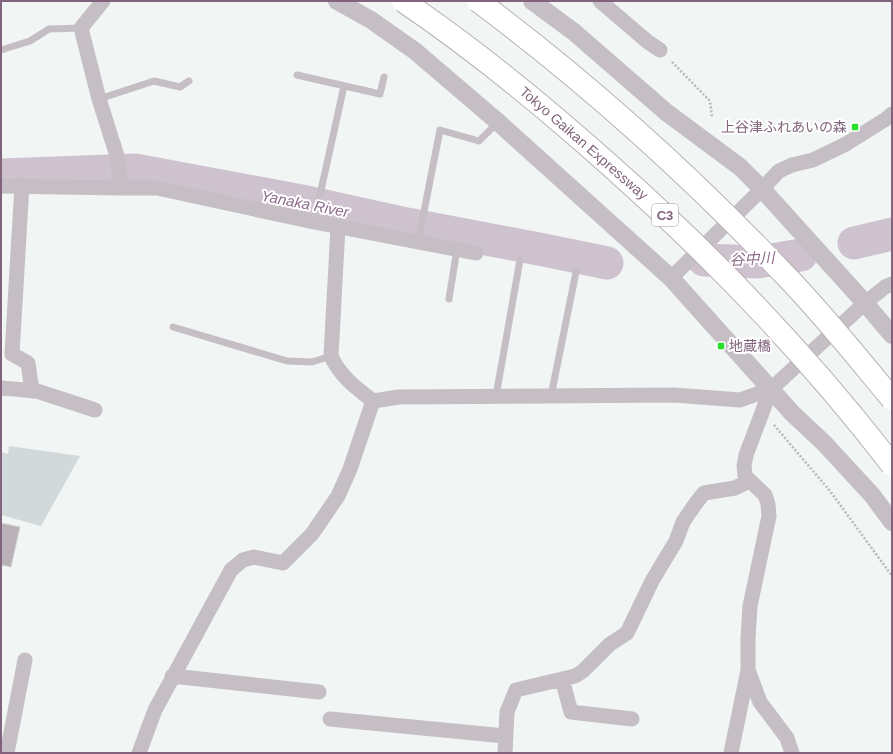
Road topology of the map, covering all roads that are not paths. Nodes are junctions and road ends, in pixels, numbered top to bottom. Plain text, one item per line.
1 (103, 1) edge
2 (337, 1) edge
3 (403, 1) edge
4 (478, 1) edge
5 (532, 1) edge
6 (600, 1) edge
7 (81, 28) junction
8 (1, 50) edge
9 (660, 50) road end
10 (297, 75) dead end
11 (384, 77) dead end
12 (189, 81) dead end
13 (344, 86) junction
14 (99, 99) junction
15 (892, 114) edge
16 (498, 122) junction
17 (120, 184) junction
18 (22, 185) junction
19 (1, 186) edge
20 (762, 189) junction
21 (315, 218) junction
22 (338, 227) junction
23 (418, 238) junction
24 (457, 249) junction
25 (476, 253) dead end
26 (520, 260) dead end
27 (576, 272) dead end
28 (672, 278) junction
29 (892, 284) edge
30 (449, 299) dead end
31 (865, 303) junction
32 (173, 327) dead end
33 (892, 335) edge
34 (331, 356) junction
35 (1, 388) edge
36 (771, 389) junction
37 (32, 391) junction
38 (496, 396) junction
39 (551, 396) junction
40 (892, 399) edge
41 (373, 401) junction
42 (95, 410) dead end
43 (892, 464) edge
44 (749, 481) junction
45 (892, 522) edge
46 (25, 660) dead end
47 (748, 670) junction
48 (172, 676) junction
49 (562, 679) junction
50 (319, 692) dead end
51 (330, 719) dead end
52 (632, 719) dead end
53 (505, 736) junction
54 (7, 753) edge
55 (139, 753) edge
56 (505, 753) edge
57 (731, 753) edge
58 (792, 753) edge

1 - 7 street
2 - 16 street
3 - 43 highway, Tokyo Gaikan Expressway / C3, bridge
4 - 40 highway, bridge
5 - 20 street
6 - 9 street
7 - 8 lane
7 - 14 street
10 - 13 lane
11 - 13 lane
12 - 14 lane
13 - 21 lane
14 - 17 street
15 - 20 street
16 - 23 lane
16 - 28 street
17 - 18 street
17 - 21 street
18 - 19 street
18 - 37 street
20 - 28 street
20 - 31 street
21 - 22 street
22 - 23 street
22 - 34 street
23 - 24 street
24 - 25 street
24 - 30 lane
26 - 38 lane
27 - 39 lane
28 - 36 street
29 - 31 street
31 - 33 street
31 - 36 street
32 - 34 lane
34 - 41 street
35 - 37 street
36 - 39 street
36 - 44 street
36 - 45 street
37 - 42 street
38 - 39 street
38 - 41 street
41 - 48 street
44 - 47 street
44 - 49 street
46 - 54 street
47 - 57 street
47 - 58 street
48 - 50 street
48 - 55 street
49 - 52 street
49 - 53 street
51 - 53 street
53 - 56 street

